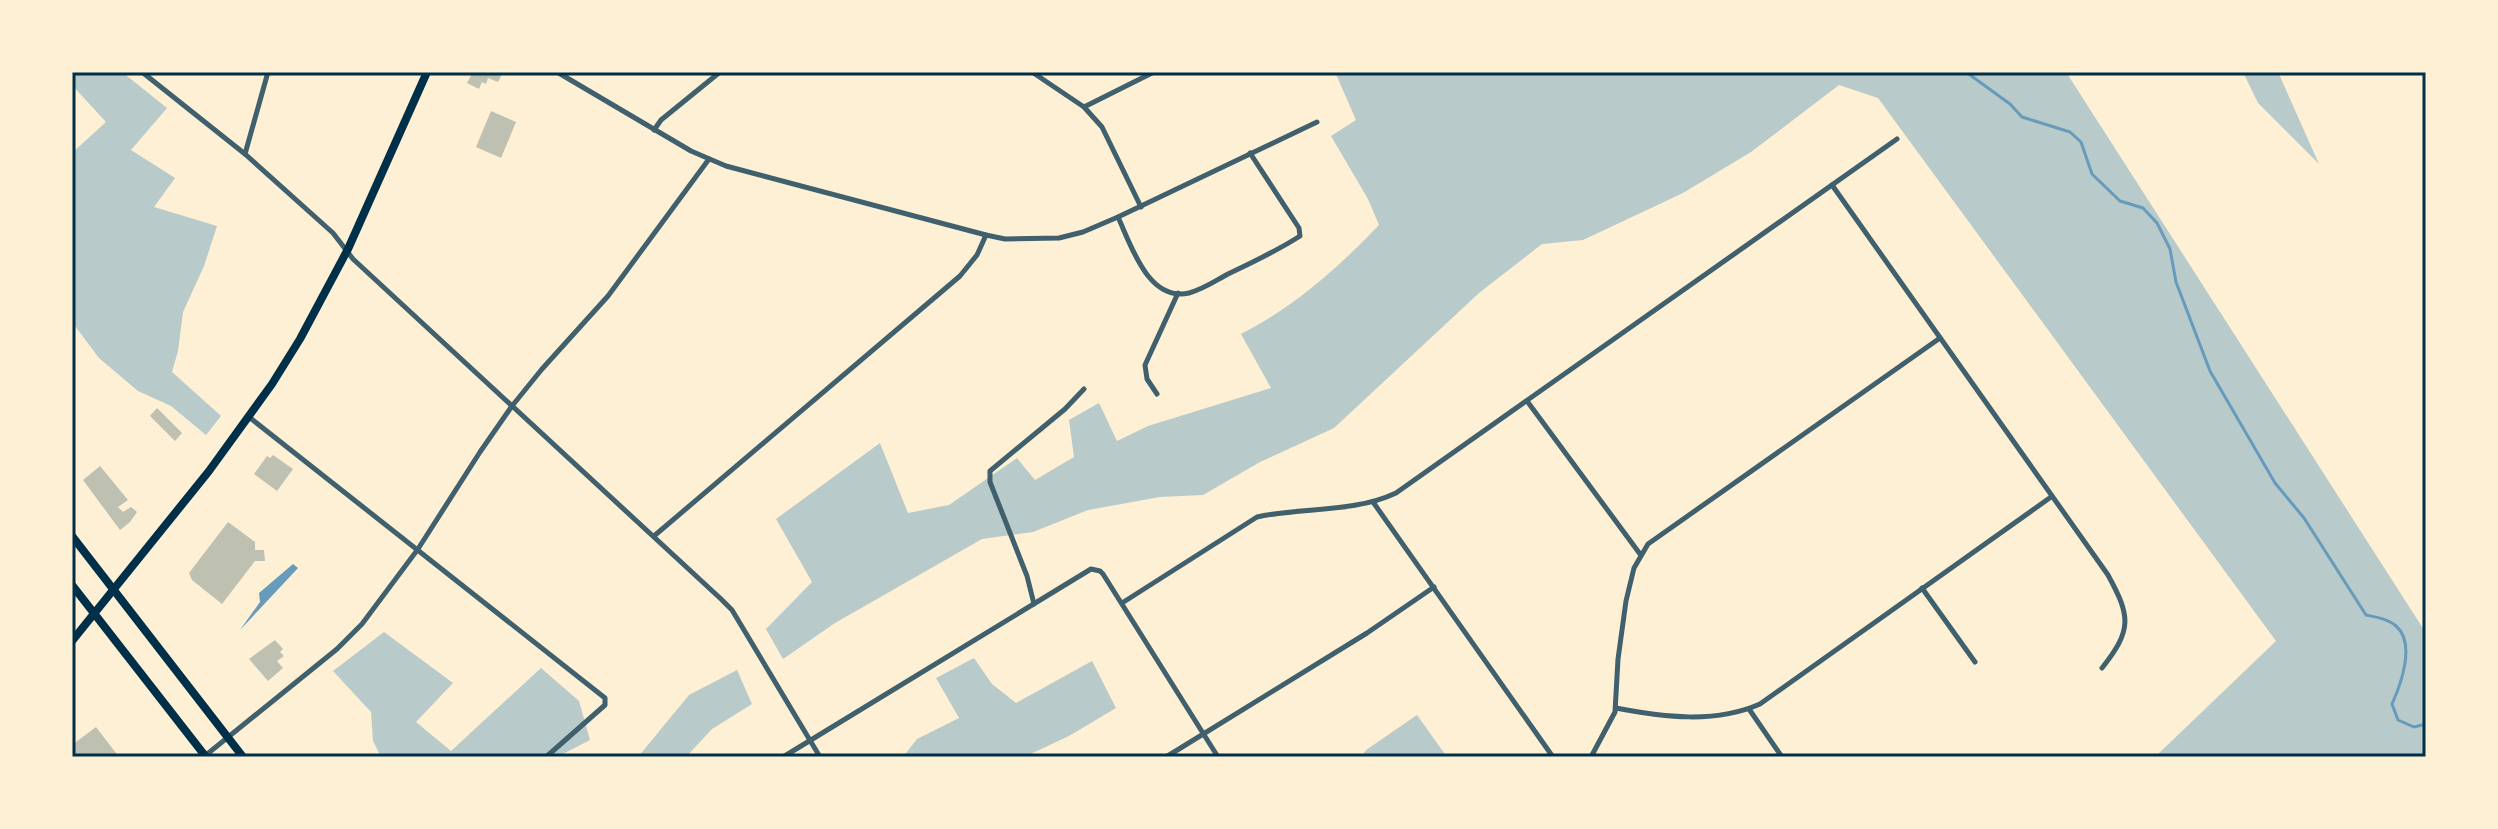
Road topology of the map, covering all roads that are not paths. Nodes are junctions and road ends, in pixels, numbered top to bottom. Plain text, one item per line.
1 (142, 72) edge
2 (268, 72) edge
3 (427, 72) edge
4 (557, 72) edge
5 (720, 72) edge
6 (1032, 72) edge
7 (1154, 72) edge
8 (1084, 107) junction
9 (1317, 122) dead end
10 (654, 130) junction
11 (1897, 139) dead end
12 (1250, 153) junction
13 (245, 154) junction
14 (709, 159) junction
15 (1832, 185) junction
16 (1141, 207) junction
17 (1118, 217) junction
18 (986, 235) junction
19 (348, 249) junction
20 (1178, 293) junction
21 (1940, 338) junction
22 (1084, 389) dead end
23 (1157, 394) dead end
24 (1527, 401) junction
25 (512, 406) junction
26 (249, 417) junction
27 (2051, 497) junction
28 (1373, 502) junction
29 (72, 536) edge
30 (654, 536) junction
31 (418, 549) junction
32 (1640, 554) junction
33 (72, 585) edge
34 (1434, 587) junction
35 (1922, 588) junction
36 (114, 590) junction
37 (1122, 603) junction
38 (1034, 604) junction
39 (95, 614) junction
40 (72, 641) edge
41 (1975, 662) dead end
42 (2102, 668) dead end
43 (1616, 708) junction
44 (1749, 709) junction
45 (1204, 734) junction
46 (227, 737) junction
47 (810, 741) junction
48 (205, 756) edge
49 (243, 757) edge
50 (546, 757) edge
51 (783, 757) edge
52 (820, 757) edge
53 (1166, 757) edge
54 (1218, 757) edge
55 (1553, 757) edge
56 (1591, 757) edge
57 (1782, 757) edge

1 - 13 street
2 - 13 street
3 - 19 main road
4 - 10 street
5 - 10 street
6 - 8 street
7 - 8 street
8 - 16 street
9 - 12 street
10 - 14 street
11 - 15 street
12 - 16 street
12 - 20 street
13 - 19 street
14 - 18 street
14 - 25 street
15 - 21 street
15 - 24 street
16 - 17 street
17 - 18 street
17 - 20 street
18 - 30 street
19 - 25 street
19 - 26 main road
20 - 23 street
21 - 27 street
21 - 32 street
22 - 38 street
24 - 28 street
24 - 32 street
25 - 30 street
25 - 31 street
26 - 31 street
26 - 36 main road
27 - 35 street
27 - 42 street
28 - 34 street
28 - 37 street
29 - 36 main road
30 - 47 street
31 - 46 street
31 - 50 street
32 - 43 street
33 - 39 main road
34 - 45 street
34 - 55 street
35 - 41 street
35 - 44 street
36 - 39 main road
36 - 46 main road
37 - 38 street
37 - 45 street
38 - 47 street
39 - 40 main road
39 - 48 main road
43 - 44 street
43 - 56 street
44 - 57 street
45 - 53 street
45 - 54 street
46 - 48 street
46 - 49 main road
47 - 51 street
47 - 52 street

